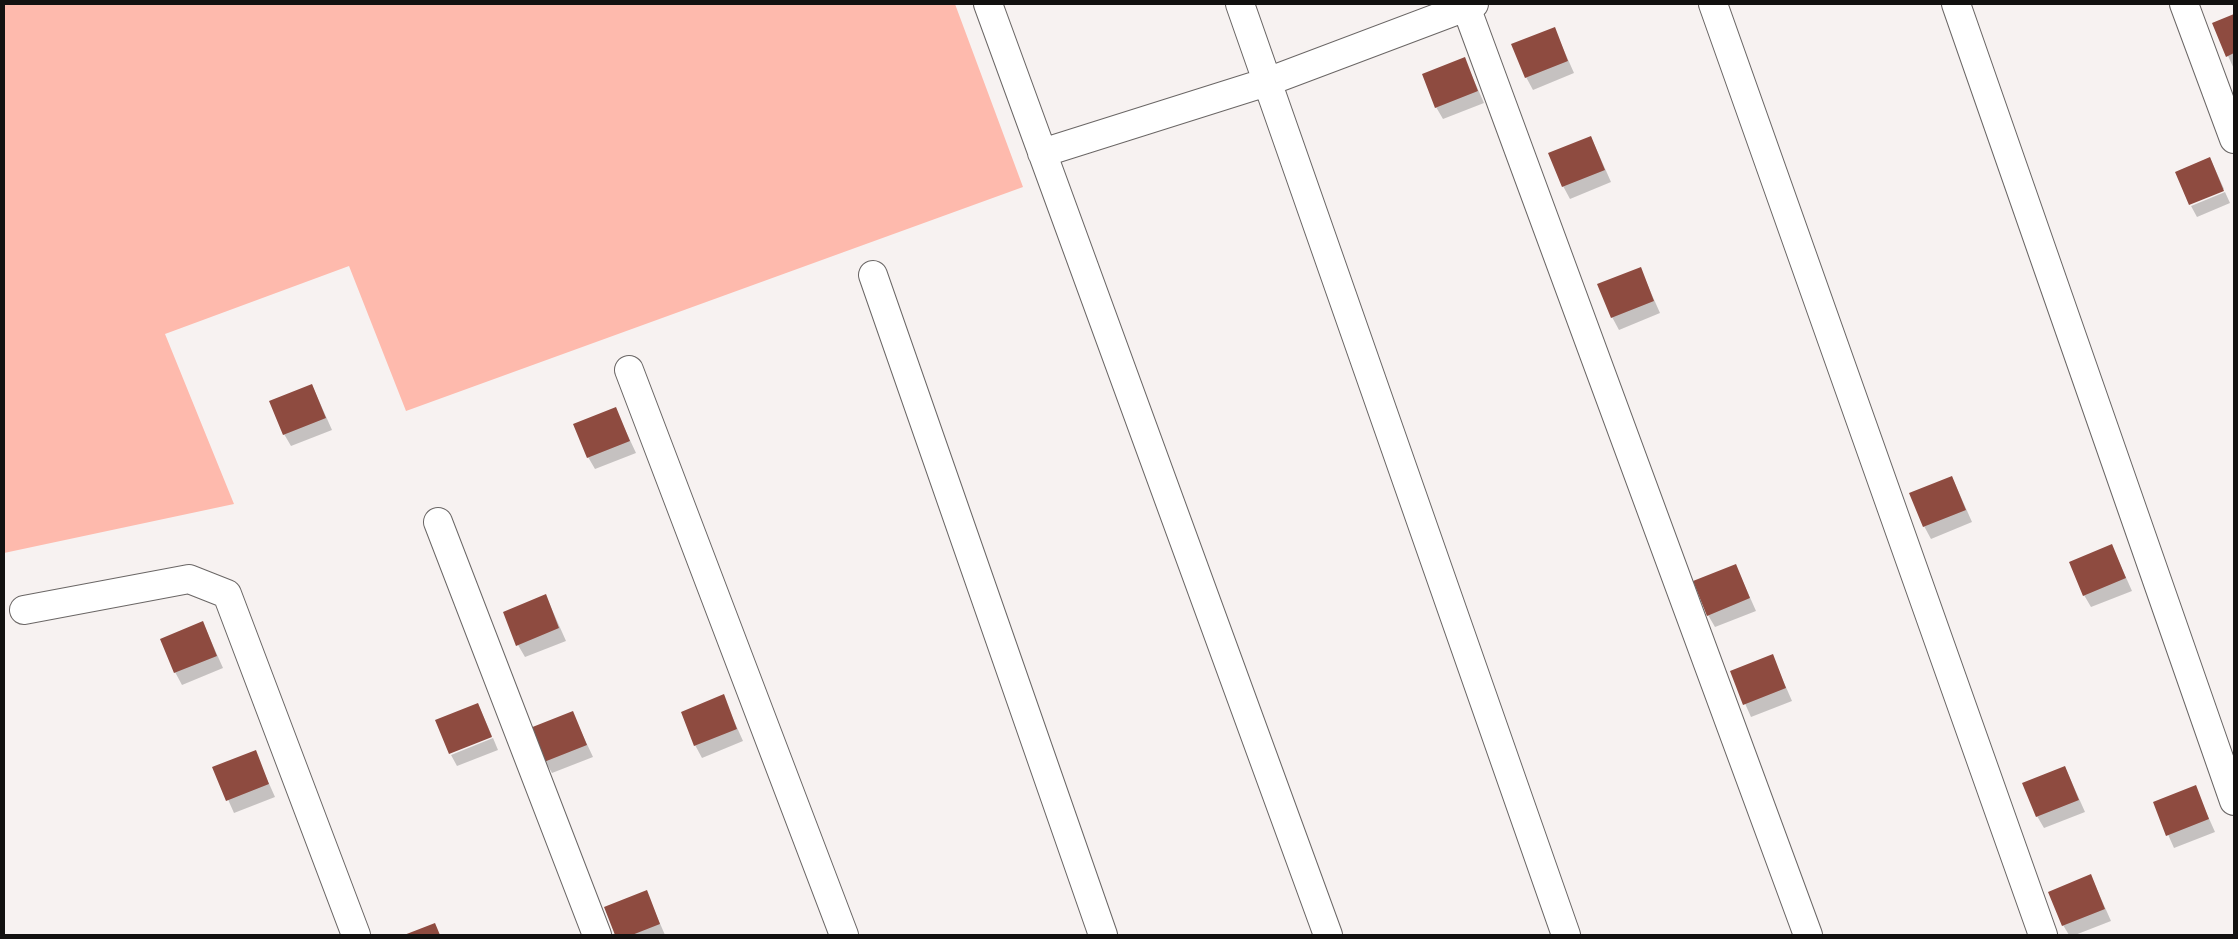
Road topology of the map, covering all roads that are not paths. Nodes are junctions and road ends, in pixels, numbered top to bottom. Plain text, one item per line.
1 (988, 4) edge
2 (1240, 4) edge
3 (1713, 4) edge
4 (1956, 4) edge
5 (2184, 4) edge
6 (1468, 5) edge
7 (1267, 82) junction
8 (2234, 139) edge
9 (1042, 153) junction
10 (873, 275) dead end
11 (629, 370) dead end
12 (438, 522) dead end
13 (24, 610) dead end
14 (2234, 801) edge
15 (356, 935) edge
16 (598, 935) edge
17 (844, 935) edge
18 (1103, 935) edge
19 (1328, 935) edge
20 (1566, 935) edge
21 (1808, 935) edge
22 (2043, 935) edge

1 - 9 street
2 - 7 street
3 - 22 street
4 - 14 street
5 - 8 street
6 - 7 street
6 - 21 street
7 - 9 street
7 - 20 street
9 - 19 street
10 - 18 street
11 - 17 street
12 - 16 street
13 - 15 street

